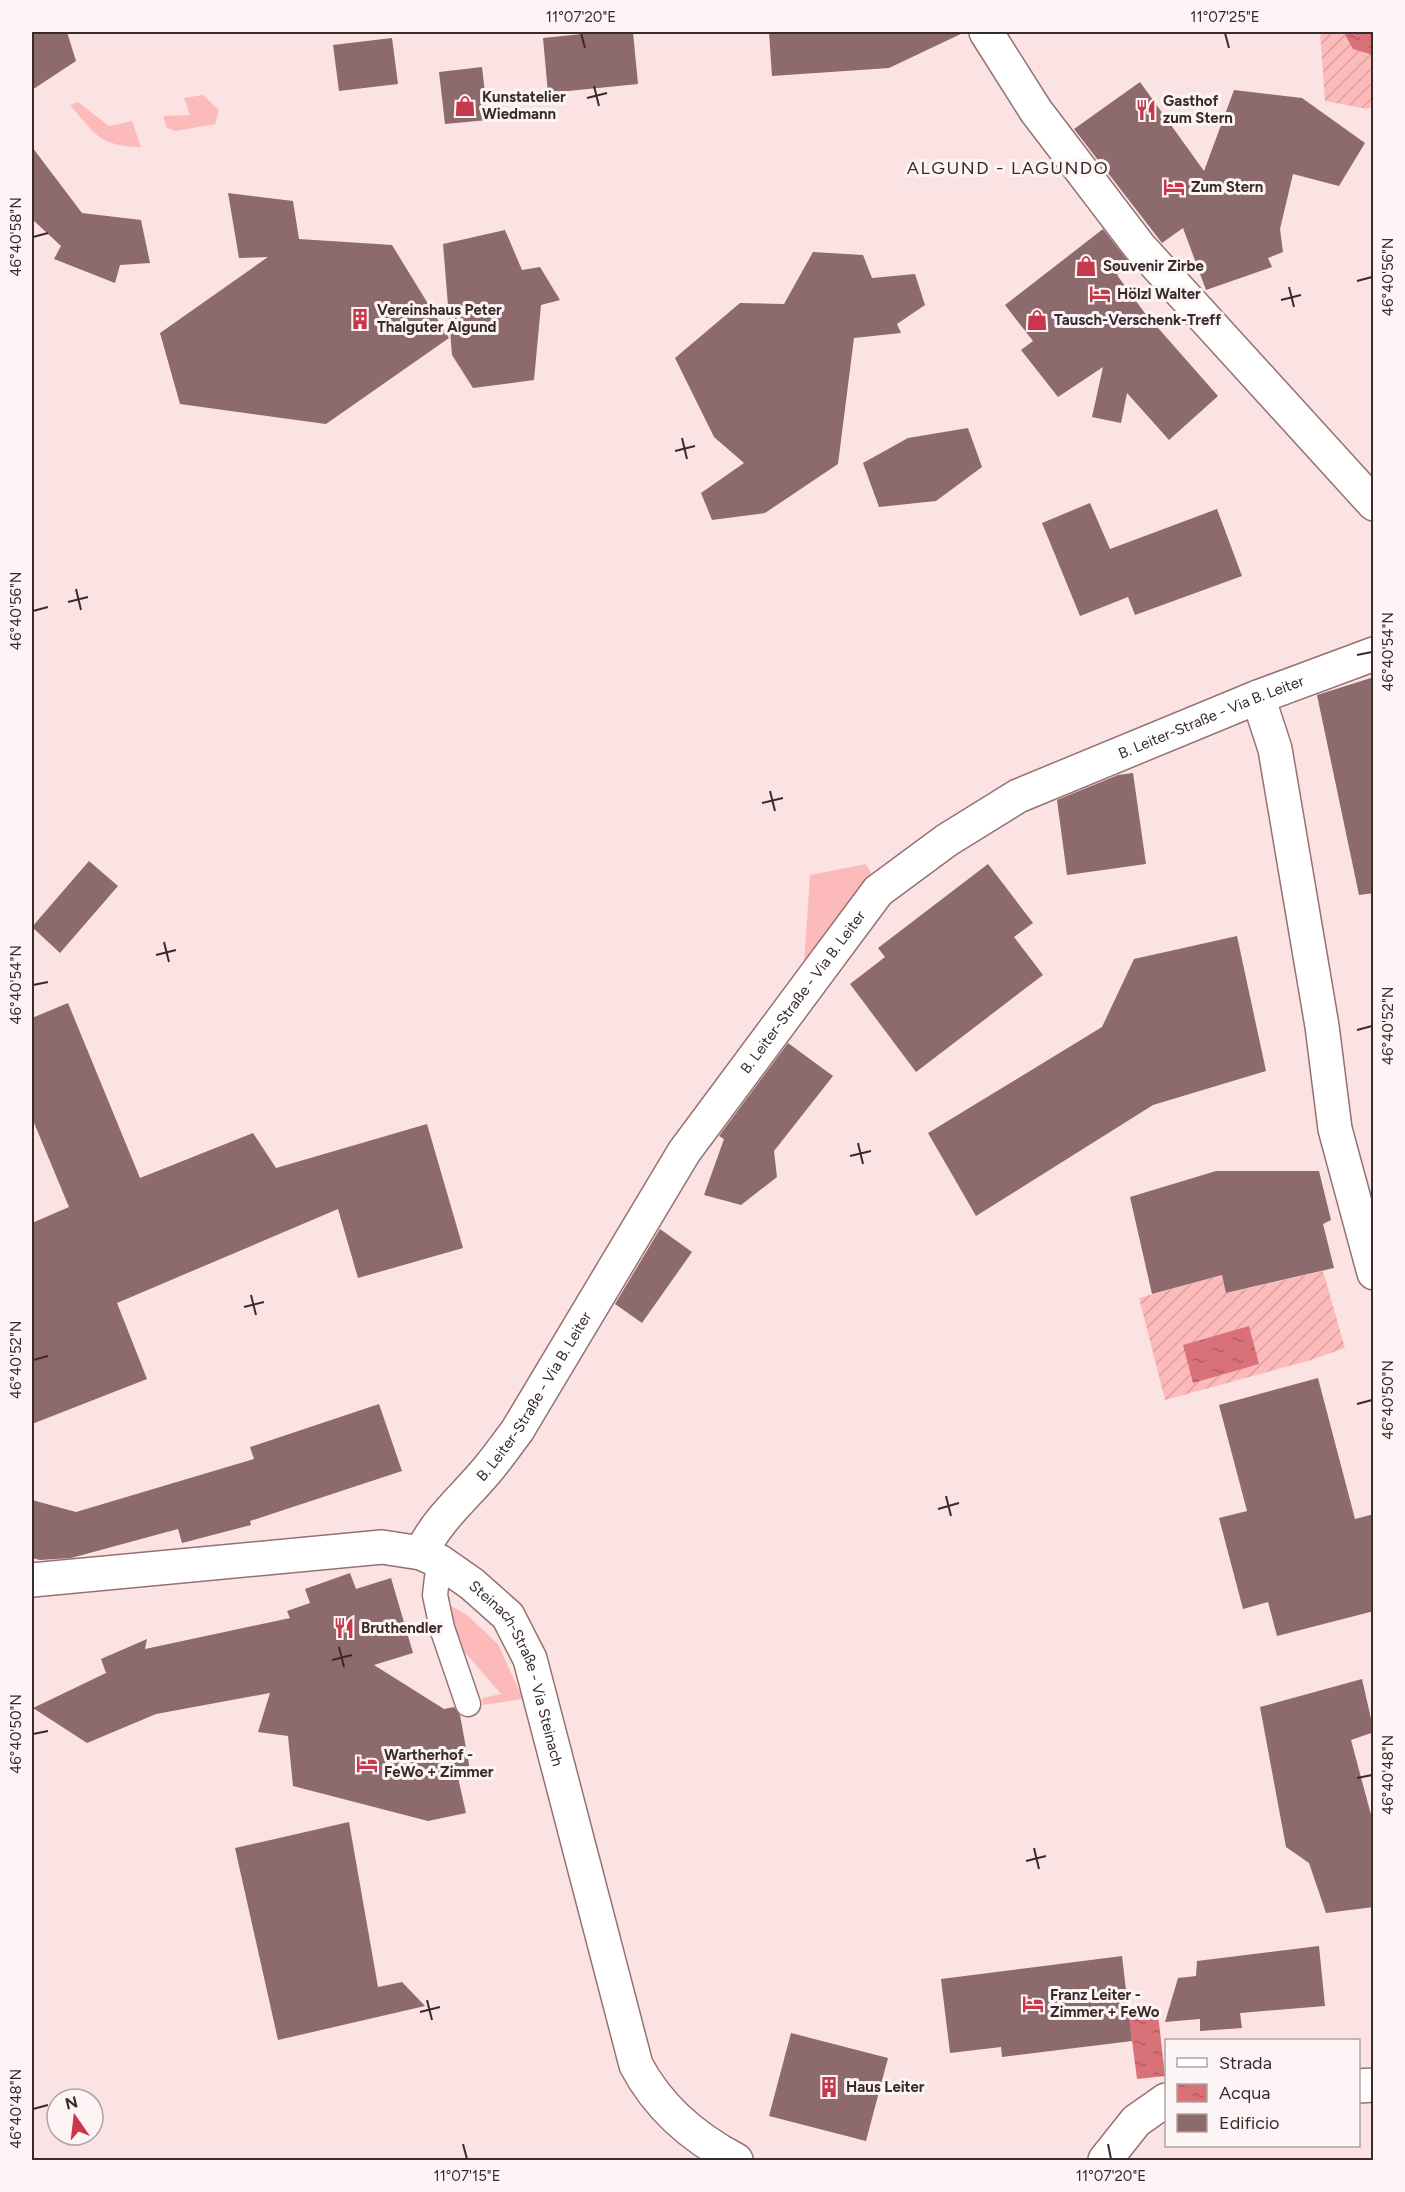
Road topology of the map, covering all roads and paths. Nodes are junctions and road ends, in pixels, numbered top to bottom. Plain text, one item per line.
1 (986, 32) edge
2 (1374, 504) edge
3 (1374, 654) edge
4 (1258, 697) junction
5 (1374, 1273) edge
6 (430, 1557) junction
7 (32, 1580) edge
8 (468, 1704) dead end
9 (1165, 2101) edge
10 (736, 2160) edge
11 (1105, 2160) edge

1 - 2 street
3 - 4 street, B. Leiter-Straße - Via B. Leiter
4 - 5 street
4 - 6 street, B. Leiter-Straße - Via B. Leiter
6 - 7 street, Steinach-Straße - Via Steinach
6 - 8 lane
6 - 10 street, Steinach-Straße - Via Steinach
9 - 11 street

